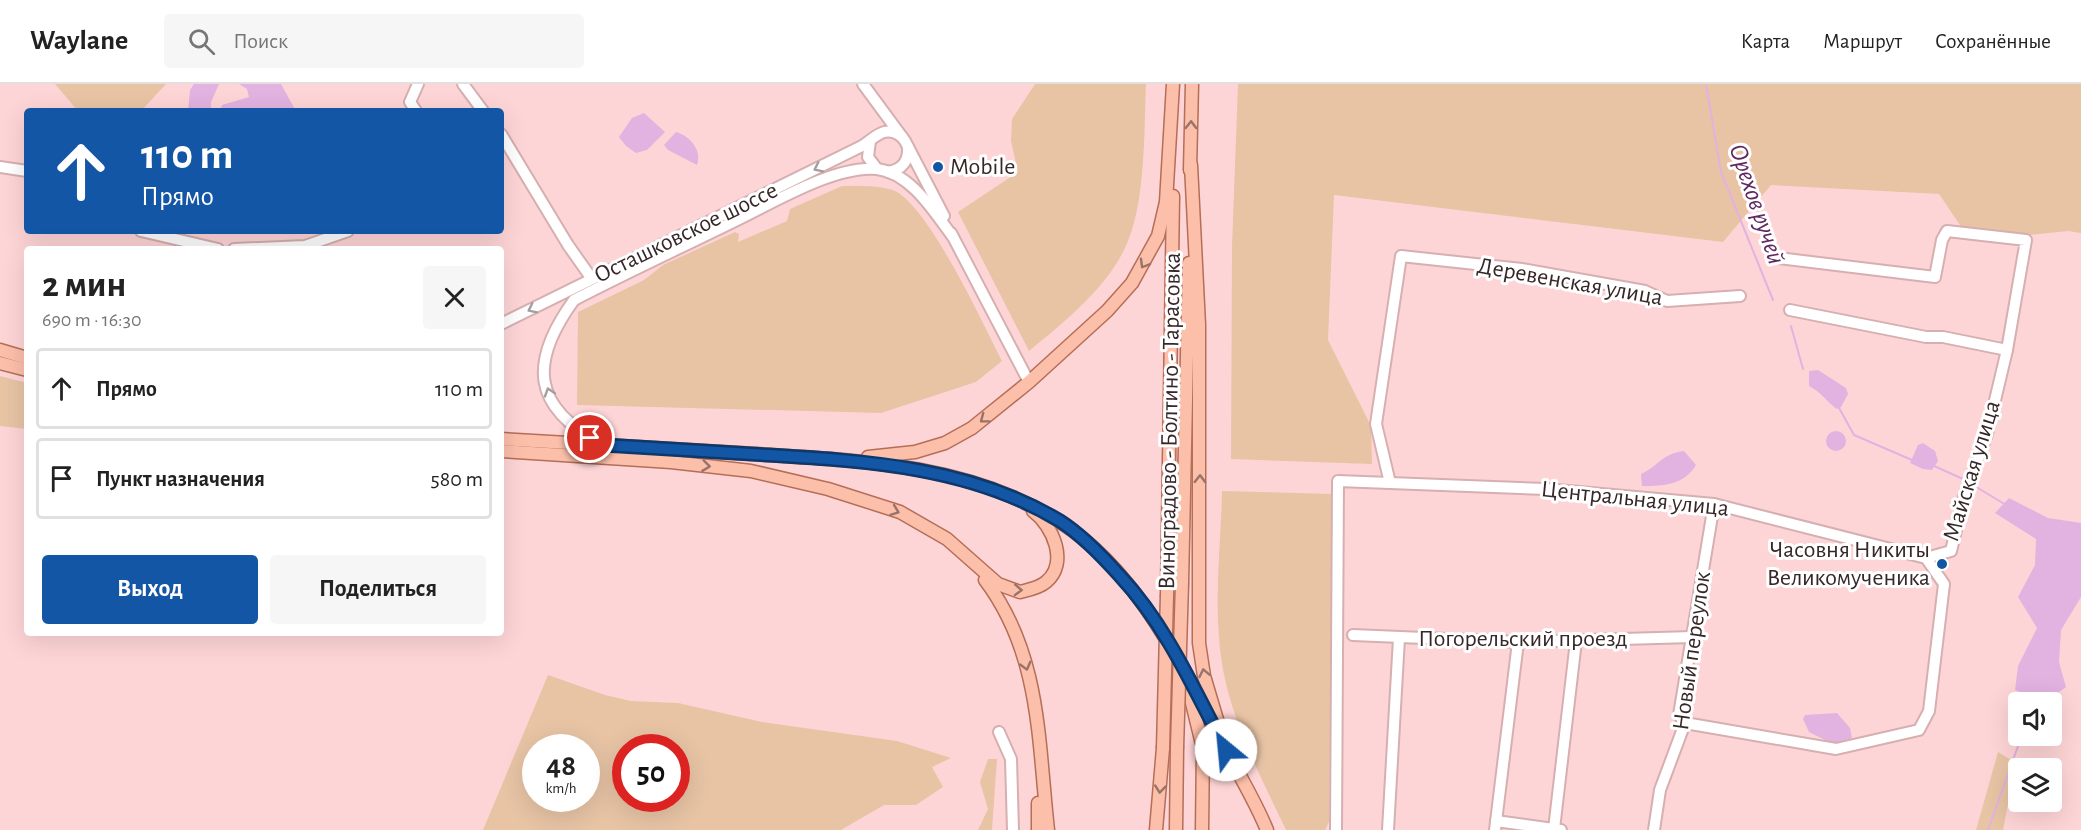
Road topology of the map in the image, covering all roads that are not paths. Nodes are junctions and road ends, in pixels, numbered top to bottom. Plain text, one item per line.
1 (418, 84) edge
2 (463, 84) edge
3 (863, 84) edge
4 (1174, 84) edge
5 (1192, 84) edge
6 (414, 108) edge
7 (481, 108) edge
8 (881, 111) junction
9 (874, 138) junction
10 (504, 139) edge
11 (905, 142) junction
12 (1191, 165) junction
13 (0, 167) edge
14 (24, 171) edge
15 (883, 171) junction
16 (154, 234) edge
17 (339, 234) edge
18 (952, 237) junction
19 (205, 246) edge
20 (305, 246) edge
21 (1778, 258) dead end
22 (592, 279) junction
23 (1740, 296) dead end
24 (1790, 310) dead end
25 (504, 323) edge
26 (0, 350) edge
27 (2007, 350) junction
28 (24, 357) edge
29 (0, 363) edge
30 (24, 369) edge
31 (1029, 382) junction
32 (504, 439) edge
33 (604, 445) junction
34 (504, 451) edge
35 (830, 459) junction
36 (1390, 483) junction
37 (1012, 497) junction
38 (1714, 504) junction
39 (1926, 558) junction
40 (970, 560) junction
41 (1353, 636) dead end
42 (1399, 638) junction
43 (1693, 638) junction
44 (1576, 641) junction
45 (1518, 642) junction
46 (1173, 650) junction
47 (1036, 703) junction
48 (1685, 723) junction
49 (999, 732) dead end
50 (1226, 750) junction
51 (1496, 825) edge
52 (1013, 830) edge
53 (1038, 830) edge
54 (1048, 830) edge
55 (1156, 830) edge
56 (1176, 830) edge
57 (1202, 830) edge
58 (1267, 830) edge
59 (1336, 830) edge
60 (1388, 830) edge
61 (1557, 830) edge
62 (1654, 830) edge

1 - 6 street
2 - 7 street
3 - 8 street
4 -> 31 main road
4 -> 55 main road, Виноградово - Болтино - Тарасовка, bridge
12 -> 5 main road, Виноградово - Болтино - Тарасовка
8 - 9 street
8 - 11 street
9 - 11 street
9 - 15 street
9 -> 22 street, Осташковское шоссе
10 - 22 street
11 - 15 street
11 - 18 street
50 -> 12 main road
12 - 56 main road, Виноградово - Болтино - Тарасовка, bridge
13 - 14 street
15 - 18 street
33 -> 15 street, Осташковское шоссе
16 - 19 street
17 - 20 street
18 - 31 street
21 - 27 street, Майская улица
22 -> 25 street, Осташковское шоссе
23 - 36 street, Деревенская улица
24 - 27 street
26 - 28 main road
27 - 39 street, Майская улица
29 - 30 main road
31 -> 35 main road
32 - 33 main road
33 - 35 main road
34 -> 40 main road
35 - 37 main road
36 - 38 street, Центральная улица
36 - 59 street, Центральная улица
40 -> 37 main road
37 - 46 main road
38 - 39 street, Центральная улица
38 - 43 street, Новый переулок
39 - 48 street, Майская улица
40 -> 47 main road
41 - 42 street, Погорельский проезд
42 - 45 street, Погорельский проезд
42 - 60 street
43 - 44 street, Погорельский проезд
43 - 48 street, Новый переулок
44 - 45 street, Погорельский проезд
44 - 61 street
45 - 51 street
46 - 50 main road
46 - 57 main road
47 - 53 main road
47 - 54 main road
48 - 62 street, Новый переулок
49 - 52 street
50 - 58 main road
51 - 61 street

